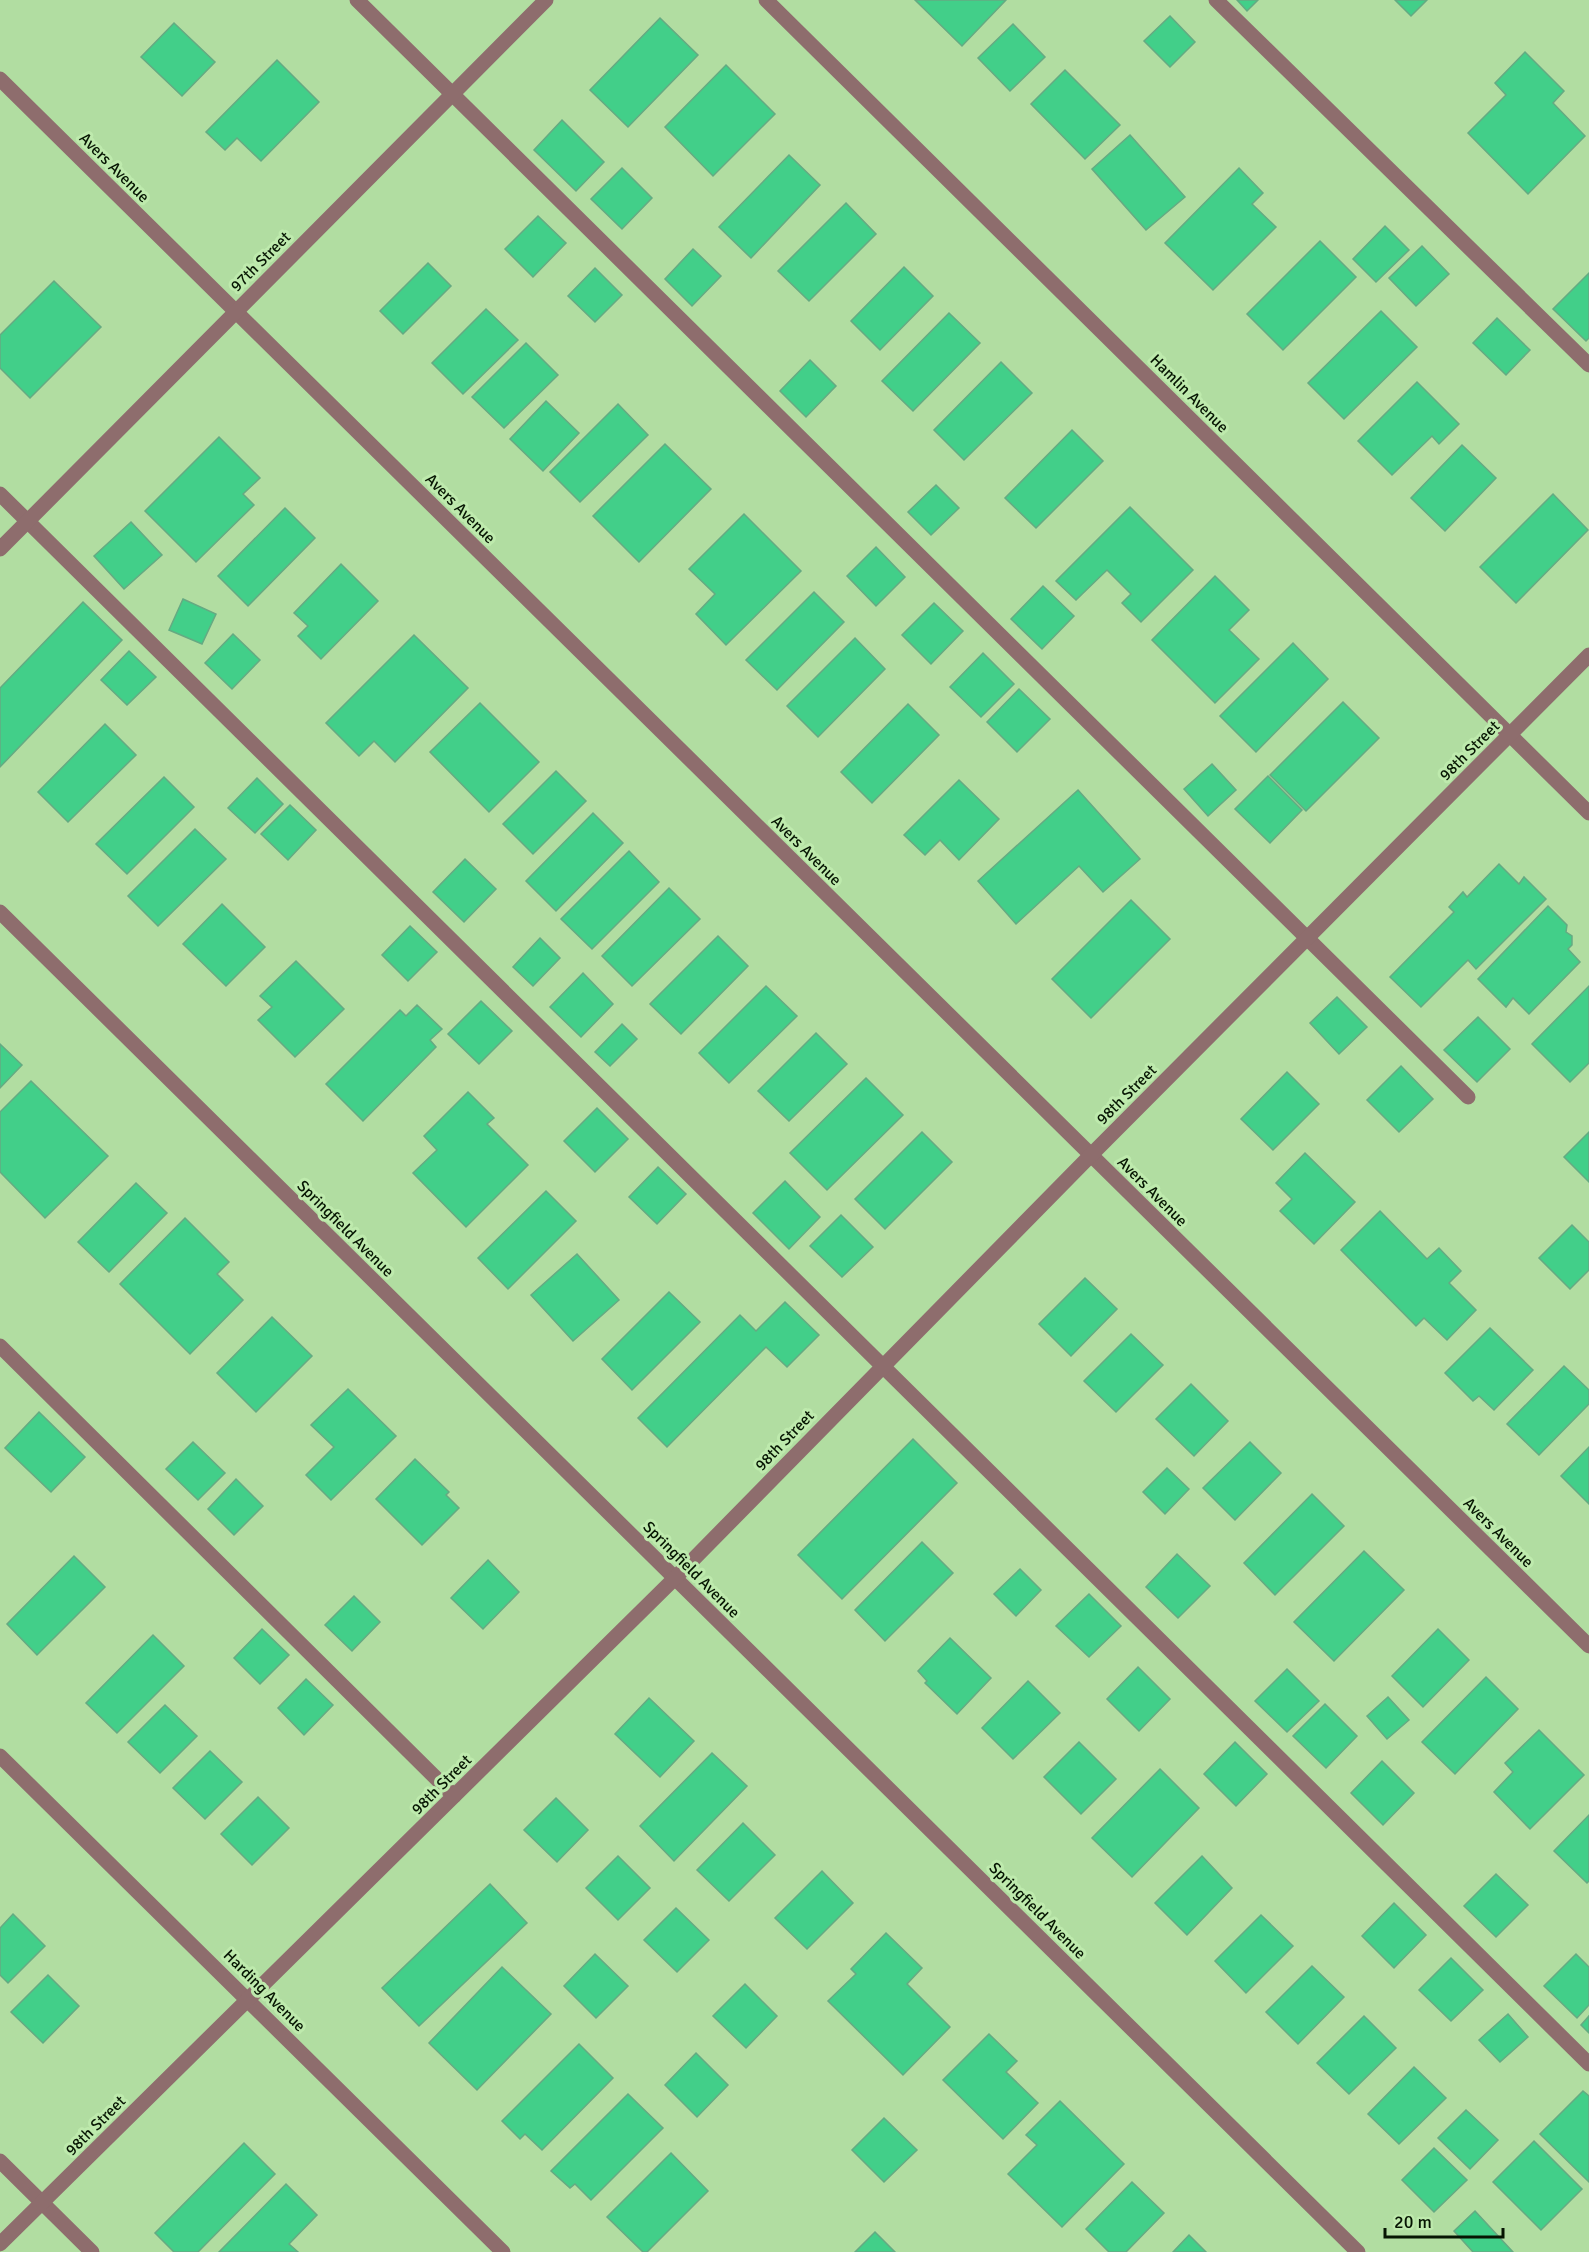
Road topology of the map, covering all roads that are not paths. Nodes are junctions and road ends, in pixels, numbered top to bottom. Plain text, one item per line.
1 (357, 0) edge
2 (546, 0) edge
3 (766, 0) edge
4 (1216, 0) edge
5 (0, 79) edge
6 (452, 94) junction
7 (235, 311) junction
8 (1589, 365) edge
9 (0, 494) edge
10 (27, 521) junction
11 (0, 549) edge
12 (1589, 656) edge
13 (1510, 735) junction
14 (1589, 813) edge
15 (0, 912) edge
16 (1307, 938) junction
17 (1468, 1097) dead end
18 (1091, 1155) junction
19 (0, 1346) edge
20 (882, 1366) junction
21 (675, 1578) junction
22 (1589, 1646) edge
23 (0, 1756) edge
24 (454, 1796) junction
25 (249, 1999) junction
26 (1589, 2064) edge
27 (0, 2161) edge
28 (42, 2203) junction
29 (0, 2244) edge
30 (92, 2252) edge
31 (503, 2252) edge
32 (1358, 2252) edge

1 - 6 street
2 - 6 street, 97th Street
3 - 13 street, Hamlin Avenue
4 - 8 street
5 - 7 street, Avers Avenue
6 - 7 street, 97th Street
6 - 16 street
7 - 10 street, 97th Street
7 - 18 street, Avers Avenue
9 - 10 street
10 - 11 street, 97th Street
10 - 20 street
12 - 13 street, 98th Street
13 - 14 street, Hamlin Avenue
13 - 16 street, 98th Street
15 - 21 street, Springfield Avenue
16 - 17 street
16 - 18 street, 98th Street
18 - 20 street, 98th Street
18 - 22 street, Avers Avenue
19 - 24 street
20 - 21 street, 98th Street
20 - 26 street
21 - 24 street, 98th Street
21 - 32 street, Springfield Avenue
23 - 25 street, Harding Avenue
24 - 25 street, 98th Street
25 - 28 street, 98th Street
25 - 31 street, Harding Avenue
27 - 28 street
28 - 29 street, 98th Street
28 - 30 street

